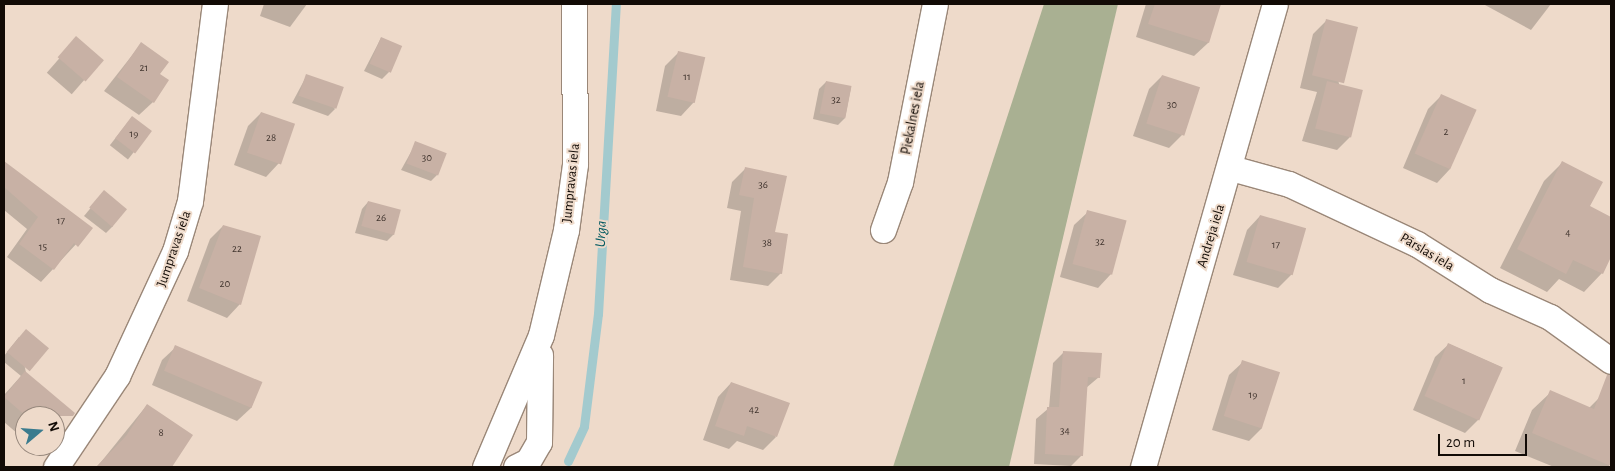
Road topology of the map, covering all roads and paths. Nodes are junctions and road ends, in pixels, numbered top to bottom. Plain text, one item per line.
1 (215, 4) edge
2 (574, 4) edge
3 (935, 4) edge
4 (1275, 4) edge
5 (1231, 168) junction
6 (883, 230) dead end
7 (541, 335) junction
8 (1611, 361) edge
9 (56, 467) edge
10 (486, 467) edge
11 (516, 467) edge
12 (1143, 467) edge

1 - 9 street, Jumpravas iela
2 - 7 street, Jumpravas iela
3 - 6 street, Piekalnes iela
4 - 5 street, Andreja iela
5 - 8 street, Pārslas iela
5 - 12 street, Andreja iela
7 - 10 street, Jumpravas iela
7 - 11 street

